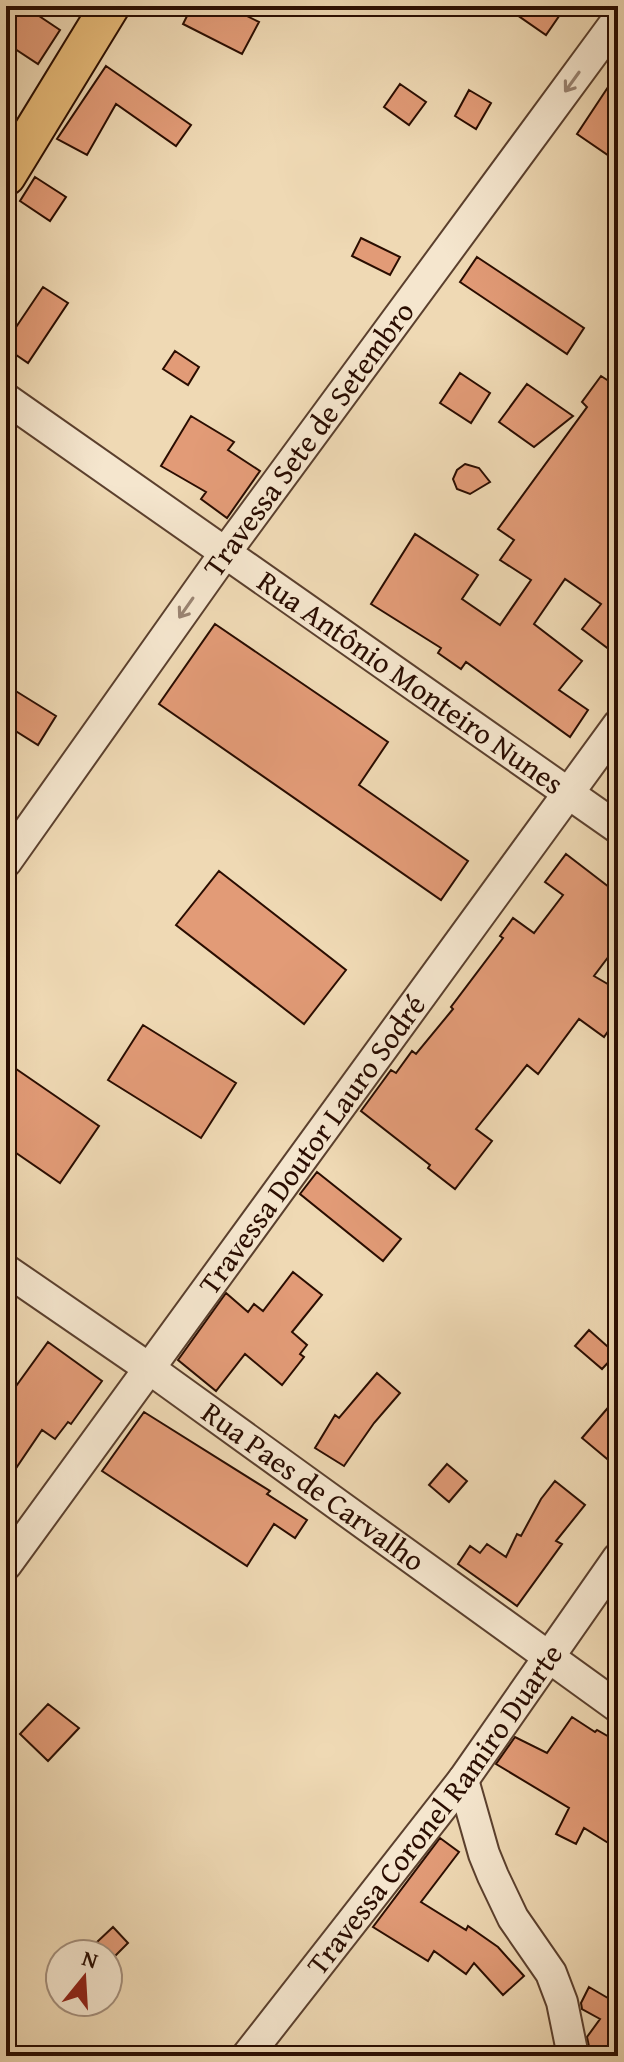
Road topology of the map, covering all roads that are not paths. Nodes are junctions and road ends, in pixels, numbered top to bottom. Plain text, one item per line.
1 (110, 6) edge
2 (618, 19) edge
3 (6, 176) edge
4 (6, 399) edge
5 (225, 553) junction
6 (618, 725) edge
7 (569, 793) junction
8 (618, 828) edge
9 (6, 862) edge
10 (6, 1270) edge
11 (150, 1369) junction
12 (618, 1558) edge
13 (6, 1565) edge
14 (549, 1656) junction
15 (618, 1707) edge
16 (463, 1780) junction
17 (247, 2056) edge
18 (573, 2056) edge

1 - 3 main road
2 -> 5 street, Travessa Sete de Setembro
4 - 5 street, Rua Antônio Monteiro Nunes
5 - 7 street, Rua Antônio Monteiro Nunes
5 -> 9 street, Travessa Sete de Setembro
6 - 7 street, Travessa Doutor Lauro Sodré
7 - 8 street, Rua Antônio Monteiro Nunes
7 - 11 street, Travessa Doutor Lauro Sodré
10 - 11 street, Rua Paes de Carvalho
11 - 13 street, Travessa Doutor Lauro Sodré
11 - 14 street, Rua Paes de Carvalho
12 - 14 street, Travessa Coronel Ramiro Duarte
14 - 15 street, Rua Paes de Carvalho
14 - 16 street, Travessa Coronel Ramiro Duarte
16 - 17 street, Travessa Coronel Ramiro Duarte
16 - 18 street

